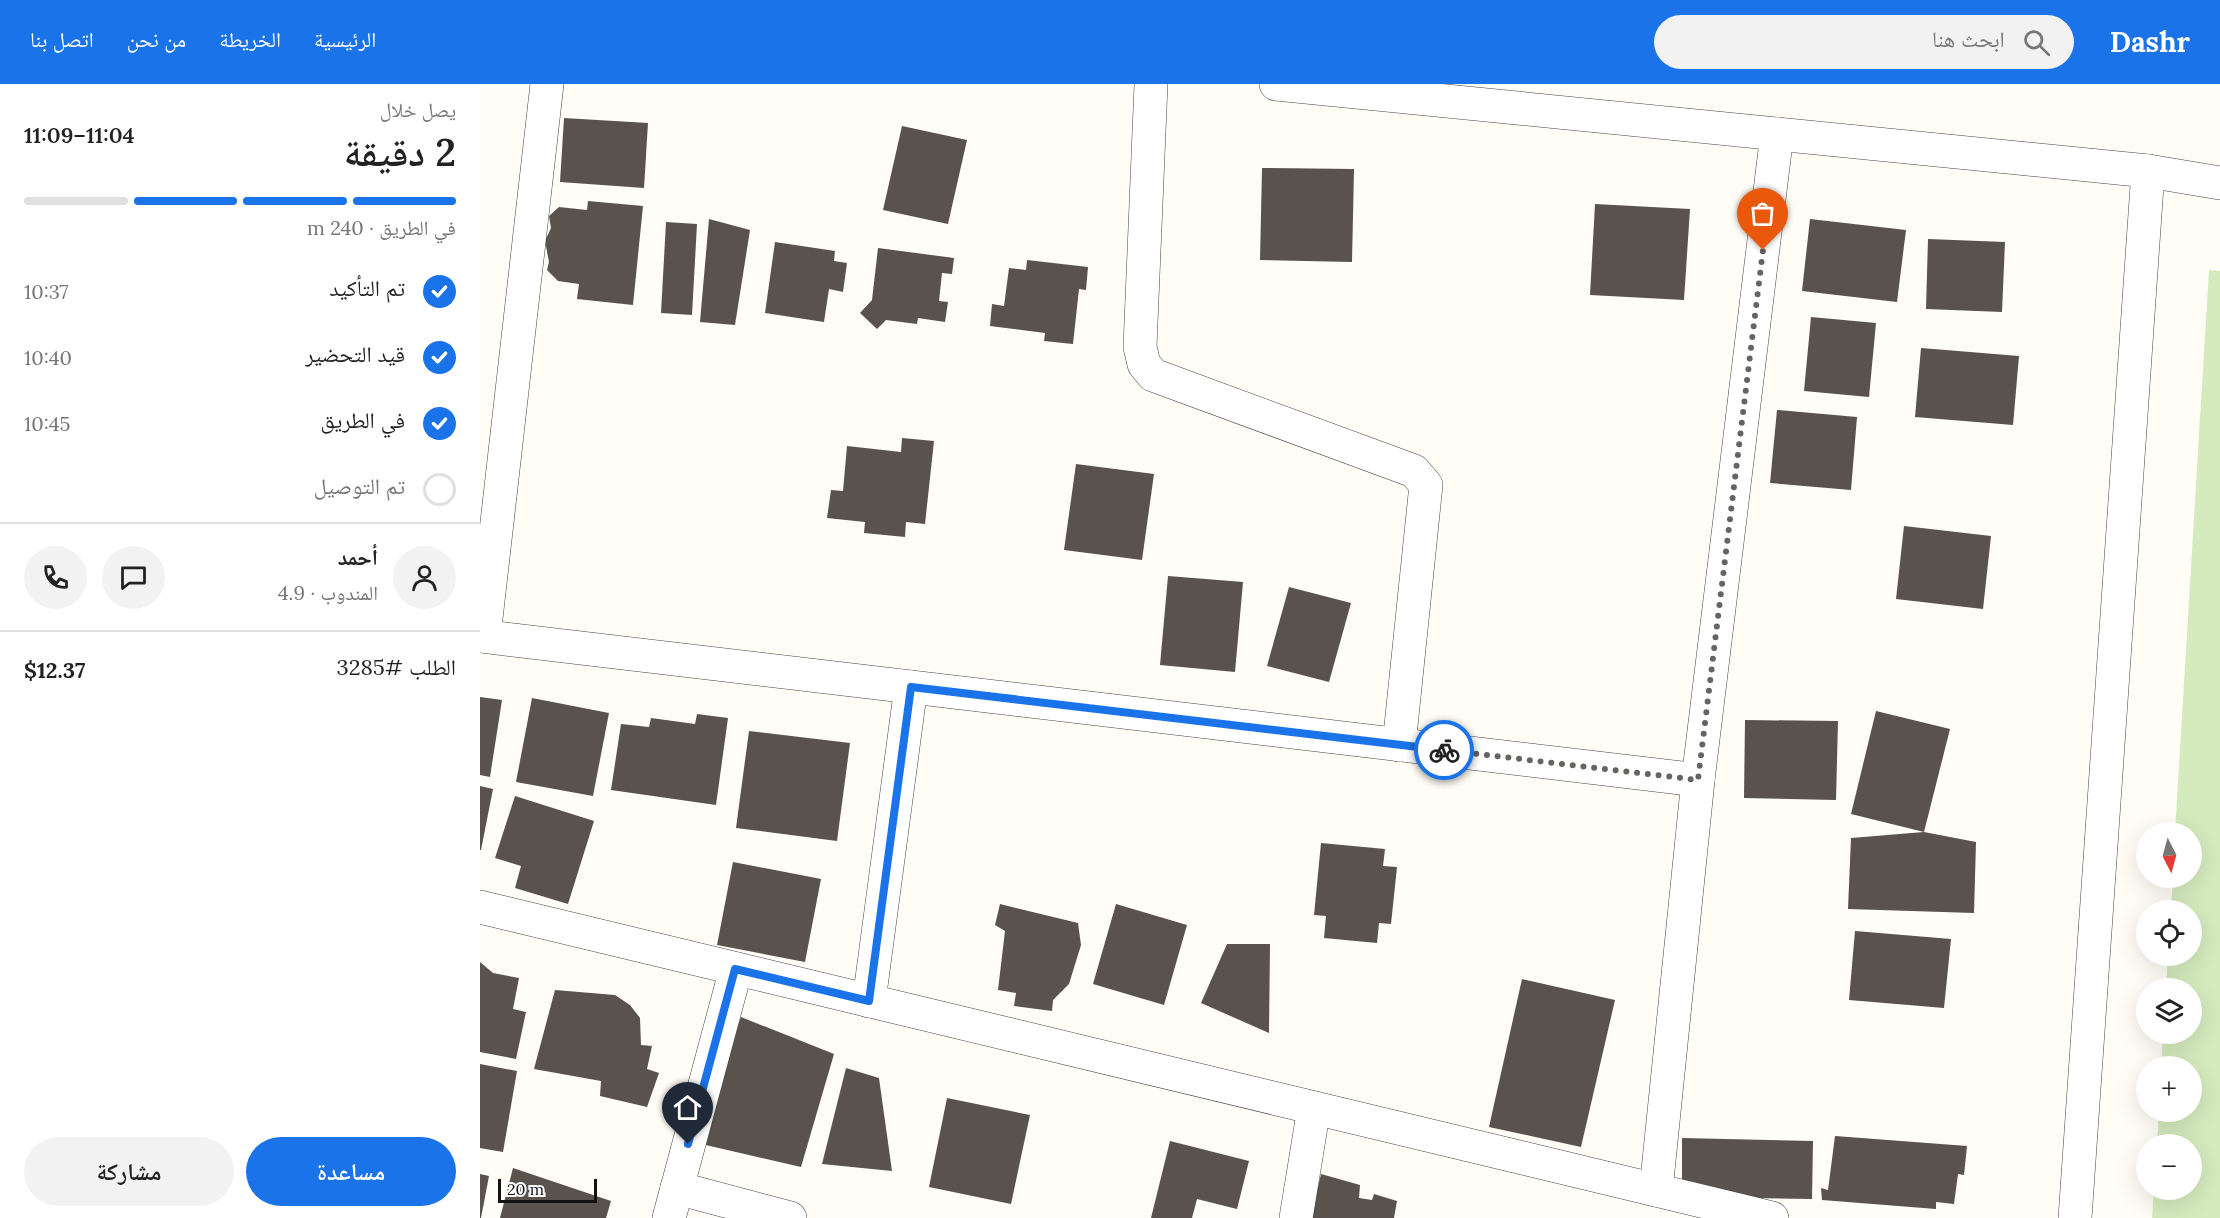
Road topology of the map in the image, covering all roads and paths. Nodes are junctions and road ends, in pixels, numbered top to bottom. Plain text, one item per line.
1 (547, 84) edge
2 (1151, 84) edge
3 (1276, 84) edge
4 (1777, 134) junction
5 (2148, 171) junction
6 (2220, 183) edge
7 (482, 636) edge
8 (911, 687) junction
9 (1399, 745) junction
10 (1698, 780) junction
11 (480, 907) edge
12 (735, 969) junction
13 (869, 1001) junction
14 (1314, 1108) junction
15 (1656, 1190) junction
16 (673, 1203) edge
17 (790, 1218) edge
18 (1296, 1218) edge
19 (1772, 1218) edge
20 (2075, 1218) edge

1 - 7 street
2 - 9 street
3 - 4 street
4 - 5 street
4 - 10 street
5 - 6 street
5 - 20 street
7 - 8 street
8 - 9 street
8 - 13 street
9 - 10 street
10 - 15 street
11 - 12 street
12 - 13 street
12 - 16 street
13 - 14 street
14 - 15 street
14 - 18 street
15 - 19 street
16 - 17 street

